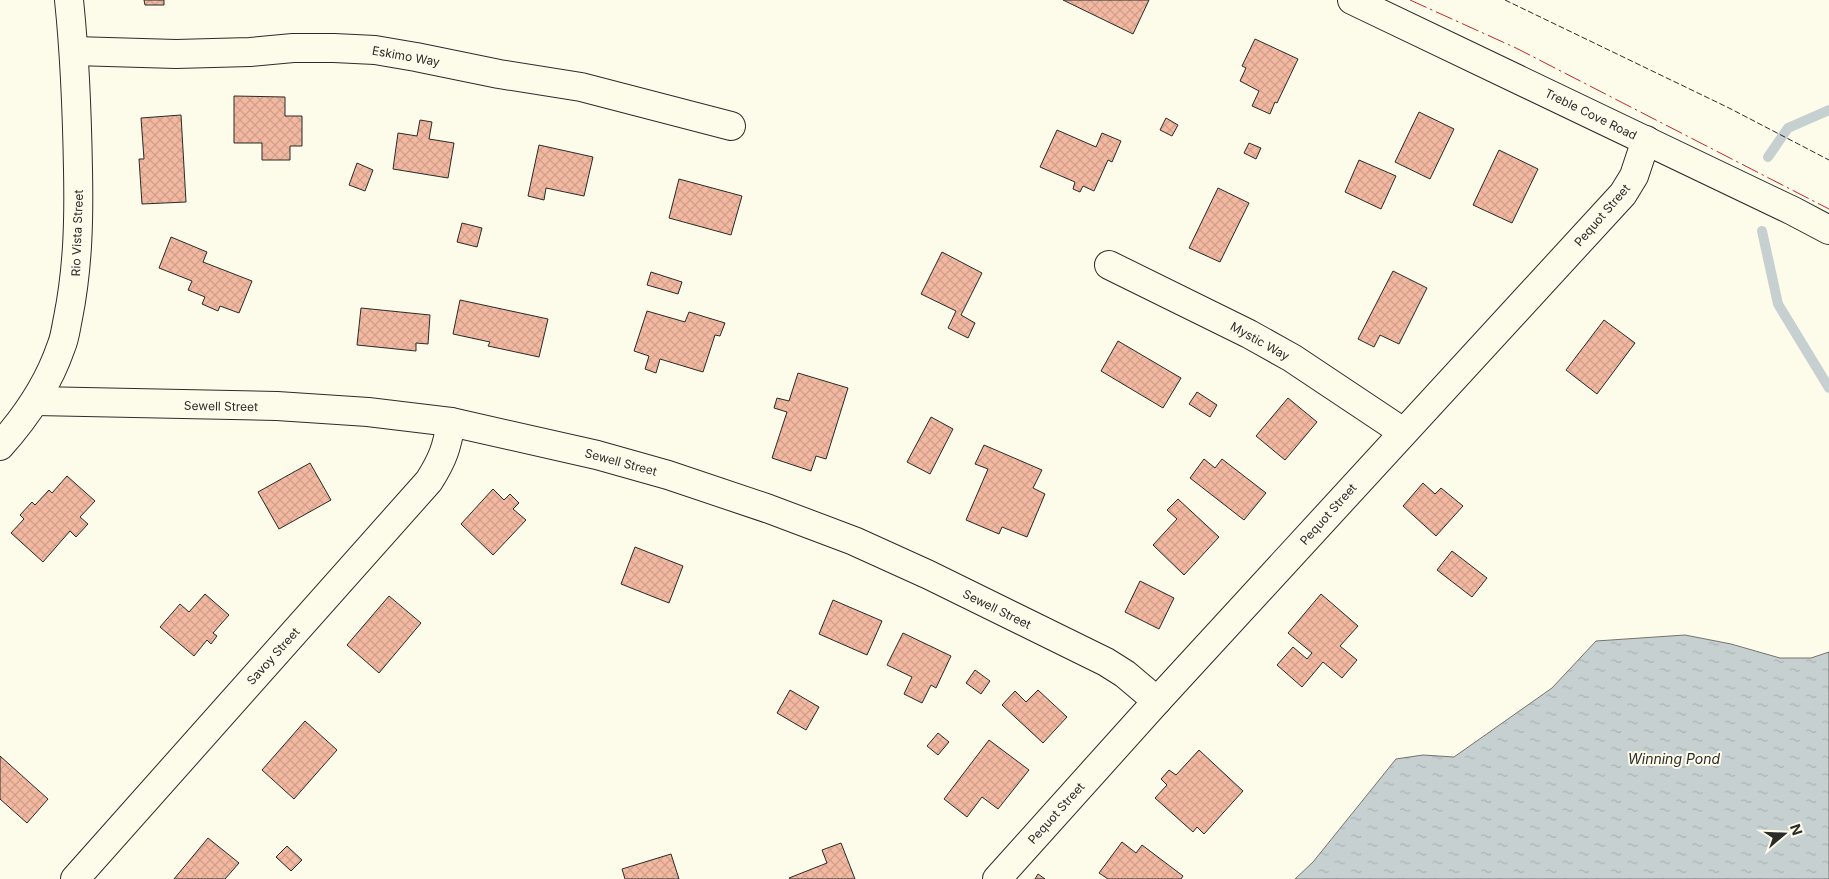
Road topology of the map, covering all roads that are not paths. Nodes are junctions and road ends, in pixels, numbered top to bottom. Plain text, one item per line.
1 (69, 0) edge
2 (1352, 0) edge
3 (74, 51) junction
4 (731, 126) dead end
5 (1646, 140) junction
6 (1829, 230) edge
7 (1110, 265) dead end
8 (36, 401) junction
9 (452, 422) junction
10 (1403, 432) junction
11 (0, 446) edge
12 (1157, 701) junction
13 (75, 879) edge
14 (997, 879) edge

1 - 3 street, Rio Vista Street
2 - 5 street, Treble Cove Road
3 - 4 street, Eskimo Way
3 - 8 street, Rio Vista Street
5 - 6 street, Treble Cove Road
5 - 10 street, Pequot Street
7 - 10 street, Mystic Way
8 - 9 street, Sewell Street
8 - 11 street, Rio Vista Street
9 - 12 street, Sewell Street
9 - 13 street, Savoy Street
10 - 12 street, Pequot Street
12 - 14 street, Pequot Street

